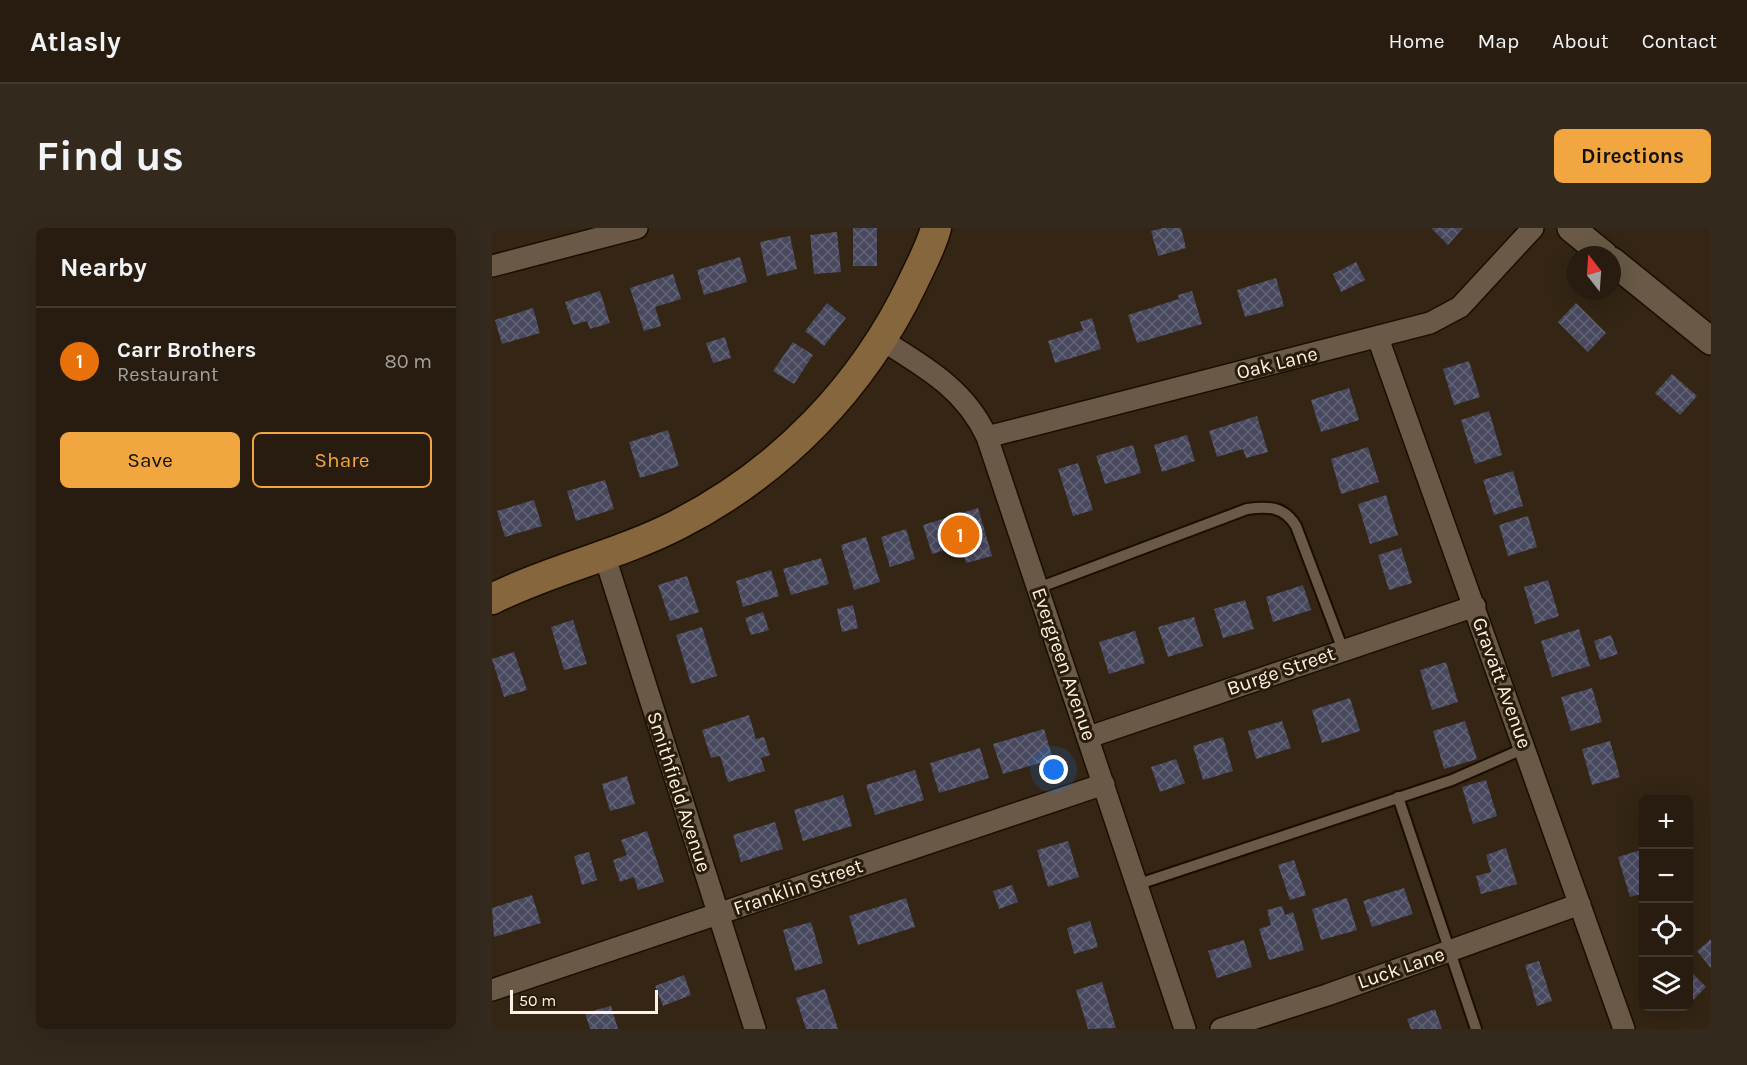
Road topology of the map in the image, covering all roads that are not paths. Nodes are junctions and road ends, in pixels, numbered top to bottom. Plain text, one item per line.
1 (637, 228) edge
2 (936, 228) edge
3 (1533, 228) edge
4 (1571, 228) edge
5 (1593, 246) edge
6 (492, 266) edge
7 (1621, 268) edge
8 (1378, 338) junction
9 (882, 340) junction
10 (1711, 340) edge
11 (987, 437) junction
12 (604, 554) junction
13 (1038, 588) junction
14 (492, 599) edge
15 (1474, 606) junction
16 (1343, 650) junction
17 (1089, 737) junction
18 (1525, 748) junction
19 (1104, 784) junction
20 (1398, 797) junction
21 (1136, 885) junction
22 (1580, 904) junction
23 (718, 914) junction
24 (1451, 951) junction
25 (492, 990) edge
26 (755, 1029) edge
27 (1185, 1029) edge
28 (1221, 1029) edge
29 (1476, 1029) edge
30 (1624, 1029) edge

1 - 6 street
2 - 9 main road
3 - 8 street, Oak Lane
4 - 5 street
7 - 10 street
8 - 11 street, Oak Lane
8 - 15 street, Gravatt Avenue
9 - 11 street, Evergreen Avenue
9 - 12 main road
11 - 13 street, Evergreen Avenue
12 - 14 main road
12 - 23 street, Smithfield Avenue
13 - 16 lane
13 - 17 street, Evergreen Avenue
15 - 16 street, Burge Street
15 - 18 street, Gravatt Avenue
16 - 17 street, Burge Street
17 - 19 street, Evergreen Avenue
18 - 20 lane
18 - 22 street, Gravatt Avenue
19 - 21 street, Evergreen Avenue
19 - 23 street, Franklin Street
20 - 21 lane
20 - 24 lane
21 - 27 street, Evergreen Avenue
22 - 24 street, Luck Lane
22 - 30 street, Gravatt Avenue
23 - 25 street, Franklin Street
23 - 26 street, Smithfield Avenue
24 - 28 street, Luck Lane
24 - 29 lane

